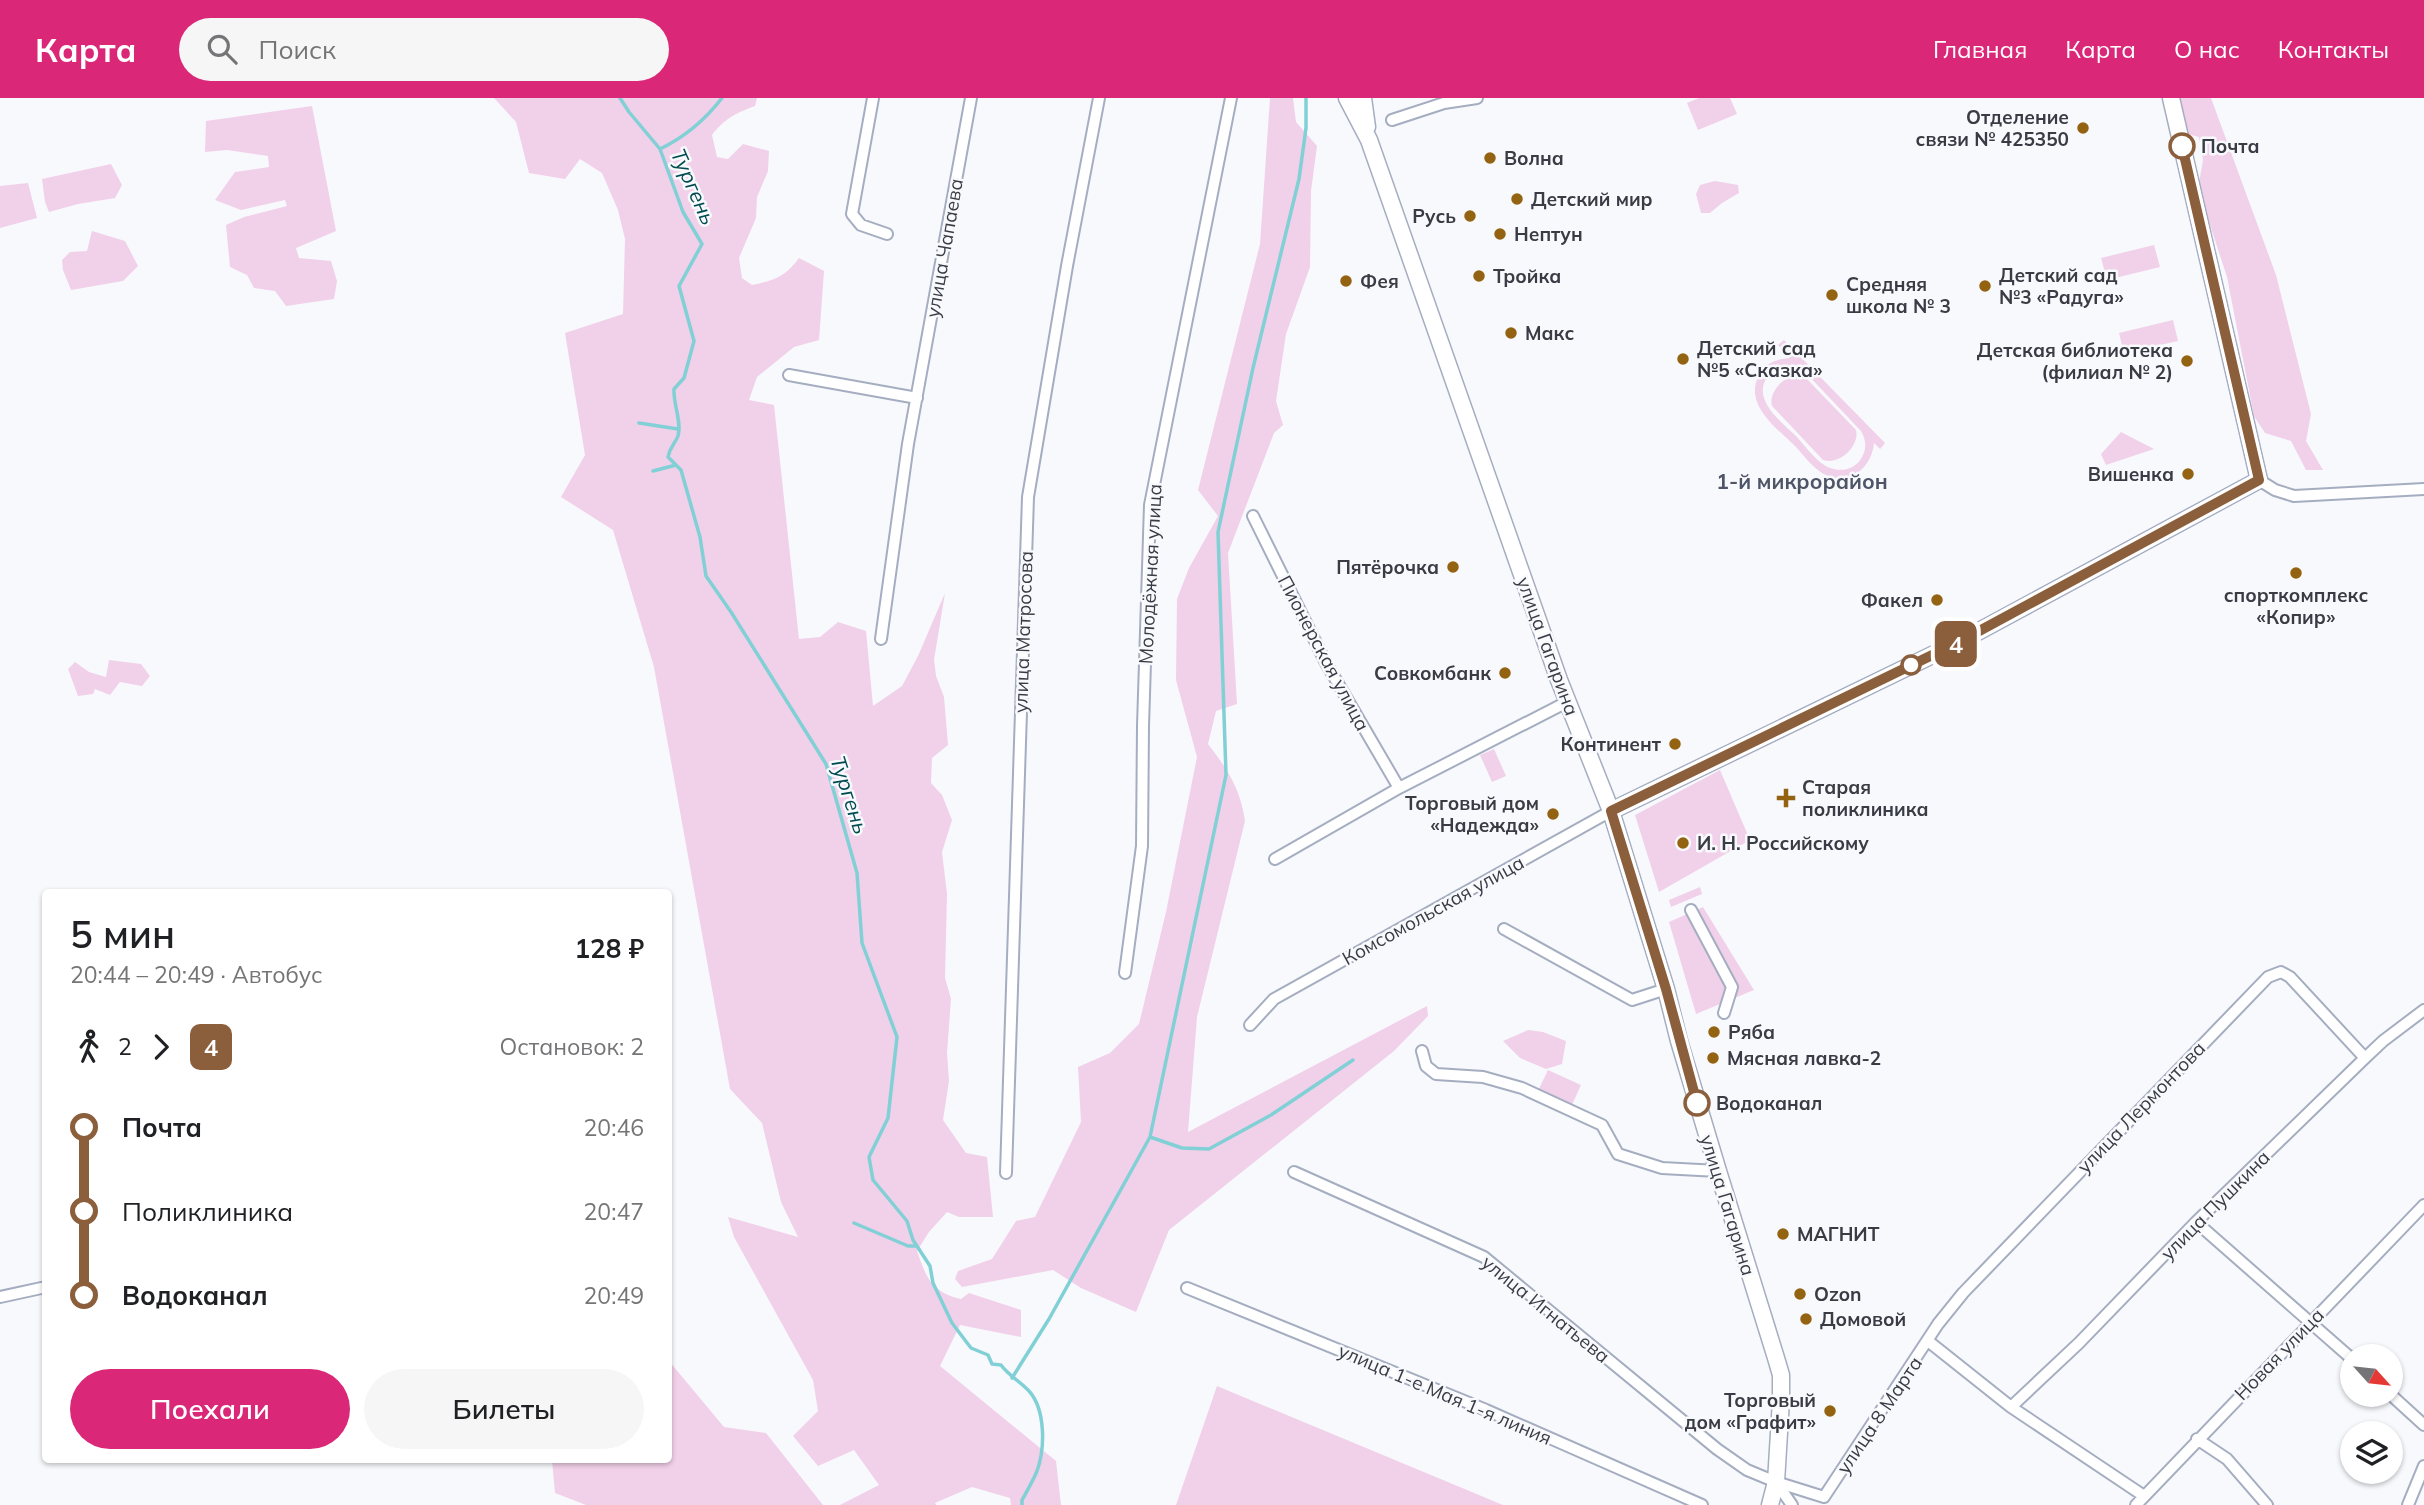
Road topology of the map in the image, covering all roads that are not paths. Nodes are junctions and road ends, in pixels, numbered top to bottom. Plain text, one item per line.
1 (873, 98) edge
2 (971, 98) edge
3 (1100, 98) edge
4 (1231, 98) edge
5 (1347, 98) edge
6 (1363, 98) edge
7 (1476, 98) edge
8 (2171, 98) edge
9 (1392, 120) dead end
10 (1369, 140) junction
11 (887, 234) dead end
12 (789, 375) dead end
13 (916, 398) junction
14 (2259, 480) junction
15 (2424, 489) edge
16 (1253, 516) dead end
17 (881, 639) dead end
18 (1567, 702) junction
19 (1399, 788) junction
20 (1611, 811) junction
21 (1275, 859) dead end
22 (1691, 910) dead end
23 (1504, 929) dead end
24 (1125, 973) dead end
25 (1666, 989) junction
26 (2424, 1010) edge
27 (1724, 1013) dead end
28 (1250, 1025) dead end
29 (1422, 1051) dead end
30 (2365, 1058) junction
31 (1717, 1171) junction
32 (1294, 1172) dead end
33 (1006, 1173) dead end
34 (2424, 1205) edge
35 (2196, 1222) junction
36 (1187, 1287) dead end
37 (42, 1288) edge
38 (0, 1297) edge
39 (2312, 1321) junction
40 (1928, 1340) junction
41 (2340, 1348) edge
42 (2403, 1406) edge
43 (2011, 1407) junction
44 (2424, 1425) edge
45 (2197, 1439) junction
46 (2424, 1466) edge
47 (1776, 1482) junction
48 (2144, 1496) junction
49 (1702, 1505) edge
50 (1770, 1505) edge
51 (1792, 1505) edge
52 (2136, 1505) edge
53 (2267, 1505) edge
54 (2408, 1505) edge

1 - 11 street
2 - 13 street, улица Чапаева
3 - 33 street, улица Матросова
4 - 24 street, Молодёжная улица
5 - 10 main road, улица Гагарина
6 - 10 main road, улица Гагарина
7 - 9 street
8 - 14 main road
10 - 18 main road, улица Гагарина
12 - 13 street
13 - 17 street, улица Чапаева
14 - 15 street
14 - 20 main road, Комсомольская улица
16 - 19 street, Пионерская улица
18 - 19 street
18 - 20 main road, улица Гагарина
19 - 21 street
20 - 25 main road, улица Гагарина
20 - 28 street, Комсомольская улица
22 - 27 street
23 - 25 street
25 - 31 main road, улица Гагарина
26 - 30 street, улица Пушкина
29 - 31 street
30 - 35 street, улица Пушкина
30 - 40 street, улица Лермонтова
31 - 47 main road, улица Гагарина
32 - 47 street, улица Игнатьева
34 - 39 street, Новая улица
35 - 39 street
35 - 43 street, улица Пушкина
36 - 49 street, улица 1-е Мая 1-я линия
37 - 38 street
39 - 41 street
39 - 45 street, Новая улица
40 - 43 street
40 - 47 street, улица 8 Марта
42 - 44 street
43 - 48 street
45 - 48 street, Новая улица
45 - 53 street
46 - 54 street
47 - 50 main road
47 - 51 street
48 - 52 street, Новая улица

